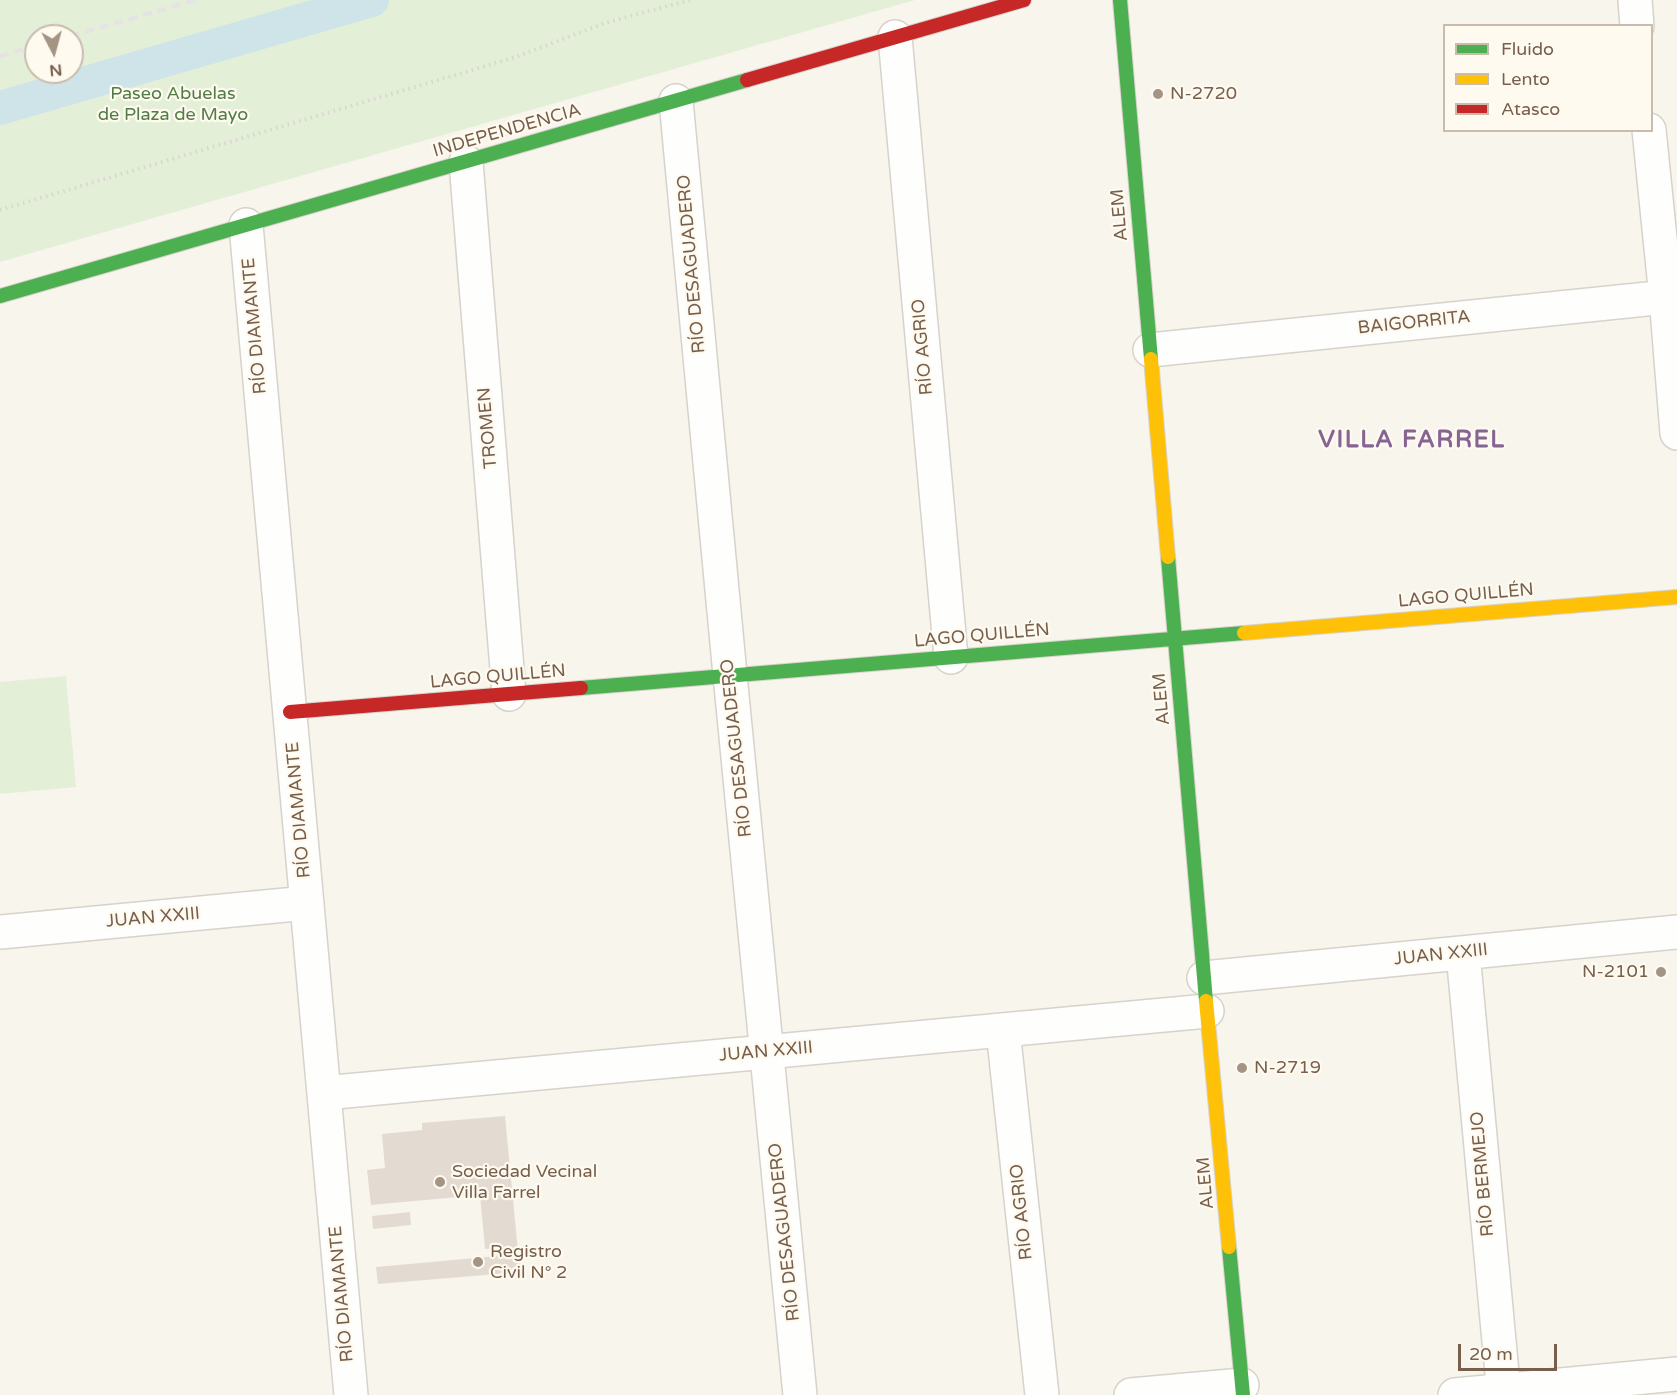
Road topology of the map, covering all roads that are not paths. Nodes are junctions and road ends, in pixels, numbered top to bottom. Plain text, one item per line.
1 (1024, 0) edge
2 (1120, 0) edge
3 (1635, 0) edge
4 (1637, 24) edge
5 (895, 38) junction
6 (676, 101) junction
7 (1649, 132) edge
8 (466, 162) junction
9 (246, 225) junction
10 (0, 296) edge
11 (1672, 297) edge
12 (1150, 350) junction
13 (1677, 433) edge
14 (1677, 597) edge
15 (1175, 638) junction
16 (951, 657) junction
17 (730, 675) junction
18 (509, 694) junction
19 (290, 712) junction
20 (307, 903) junction
21 (0, 932) edge
22 (1677, 932) edge
23 (1463, 953) junction
24 (1204, 978) junction
25 (1208, 1011) junction
26 (1003, 1030) junction
27 (767, 1052) junction
28 (324, 1093) junction
29 (1677, 1374) edge
30 (1243, 1390) edge
31 (1504, 1393) edge
32 (351, 1395) edge
33 (801, 1395) edge
34 (1042, 1395) edge
35 (1131, 1395) edge
36 (1455, 1395) edge

1 - 5 street, INDEPENDENCIA
2 - 12 street, ALEM
3 - 4 street
5 - 6 street, INDEPENDENCIA
5 - 16 street, RÍO AGRIO
6 - 8 street, INDEPENDENCIA
6 - 17 street, RÍO DESAGUADERO
7 - 11 street
8 - 9 street, INDEPENDENCIA
8 - 18 street, TROMEN
9 - 10 street, INDEPENDENCIA
9 - 19 street, RÍO DIAMANTE
11 - 12 street, BAIGORRITA
11 - 13 street
12 - 15 street, ALEM
14 - 15 street, LAGO QUILLÉN
15 - 16 street, LAGO QUILLÉN
15 - 24 street, ALEM
16 - 17 street, LAGO QUILLÉN
17 - 18 street, LAGO QUILLÉN
17 - 27 street, RÍO DESAGUADERO
18 - 19 street, LAGO QUILLÉN
19 - 20 street, RÍO DIAMANTE
20 - 21 street, JUAN XXIII
20 - 28 street, RÍO DIAMANTE
22 - 23 street, JUAN XXIII
23 - 24 street, JUAN XXIII
23 - 31 street, RÍO BERMEJO
24 - 25 street, ALEM
25 - 26 street, JUAN XXIII
25 - 30 street, ALEM
26 - 27 street, JUAN XXIII
26 - 34 street, RÍO AGRIO
27 - 28 street, JUAN XXIII
27 - 33 street, RÍO DESAGUADERO
28 - 32 street, RÍO DIAMANTE
29 - 31 street
30 - 35 street
31 - 36 street

